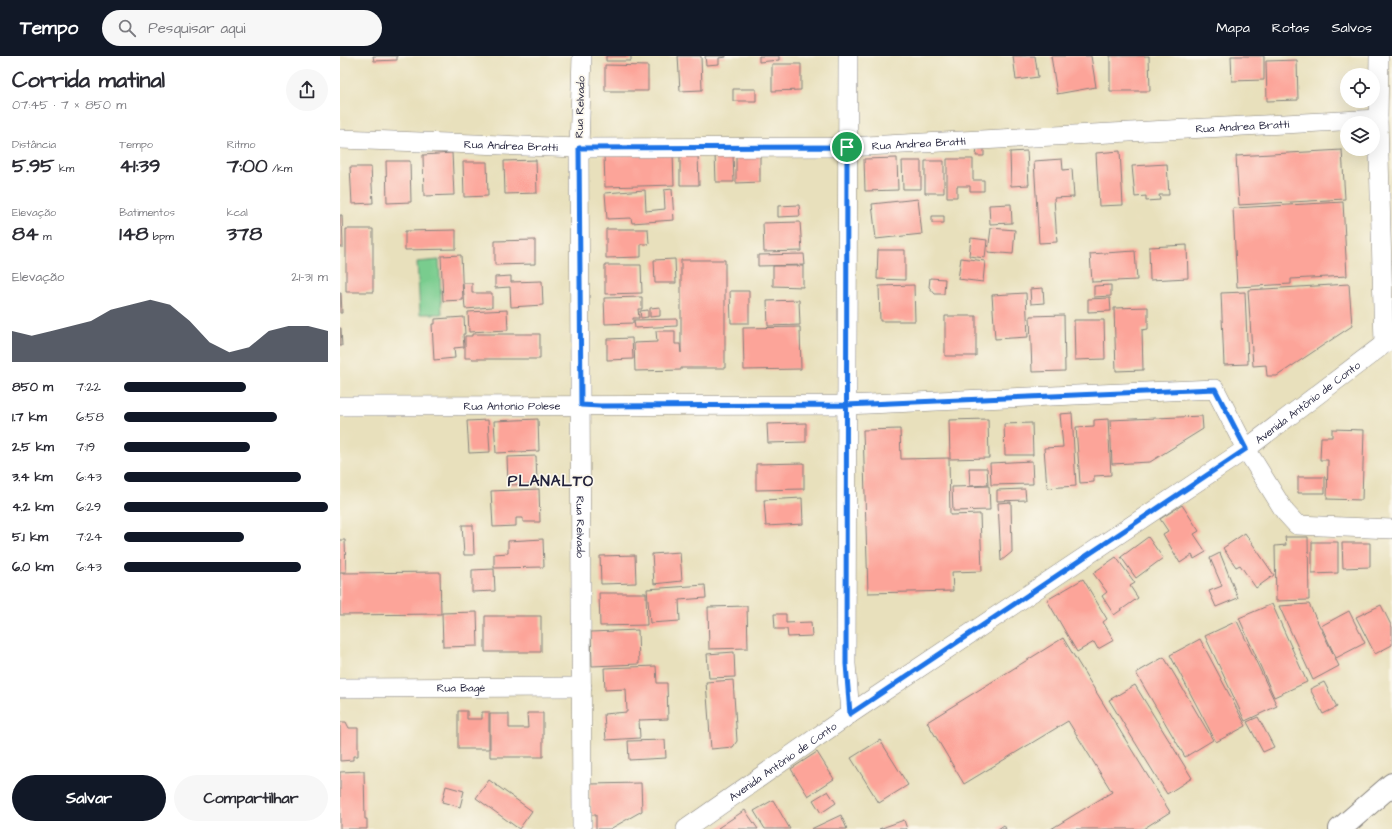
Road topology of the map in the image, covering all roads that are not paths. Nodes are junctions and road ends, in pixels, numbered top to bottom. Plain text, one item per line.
1 (582, 56) edge
2 (848, 56) edge
3 (1379, 56) edge
4 (1378, 116) edge
5 (1340, 121) edge
6 (340, 139) edge
7 (847, 147) junction
8 (579, 148) junction
9 (1380, 156) edge
10 (1388, 341) edge
11 (581, 405) junction
12 (846, 405) junction
13 (340, 406) edge
14 (1246, 449) junction
15 (1392, 529) edge
16 (582, 687) junction
17 (340, 688) edge
18 (850, 714) junction
19 (1392, 784) edge
20 (697, 826) edge
21 (582, 829) edge
22 (1340, 829) edge

1 - 8 street, Rua Relvado
2 - 7 street
3 - 4 street
5 - 7 street, Rua Andrea Bratti
6 - 8 street, Rua Andrea Bratti
7 - 8 street, Rua Andrea Bratti
7 - 12 street
8 - 11 street, Rua Relvado
9 - 10 street
10 - 14 street, Avenida Antônio de Conto
11 - 12 street, Rua Antonio Polese
11 - 13 street, Rua Antonio Polese
11 - 16 street, Rua Relvado
12 - 14 street, Rua Antonio Polese
12 - 18 street
14 - 15 street
14 - 18 street, Avenida Antônio de Conto
16 - 17 street, Rua Bagé
16 - 21 street, Rua Relvado
18 - 20 street, Avenida Antônio de Conto
19 - 22 main road

